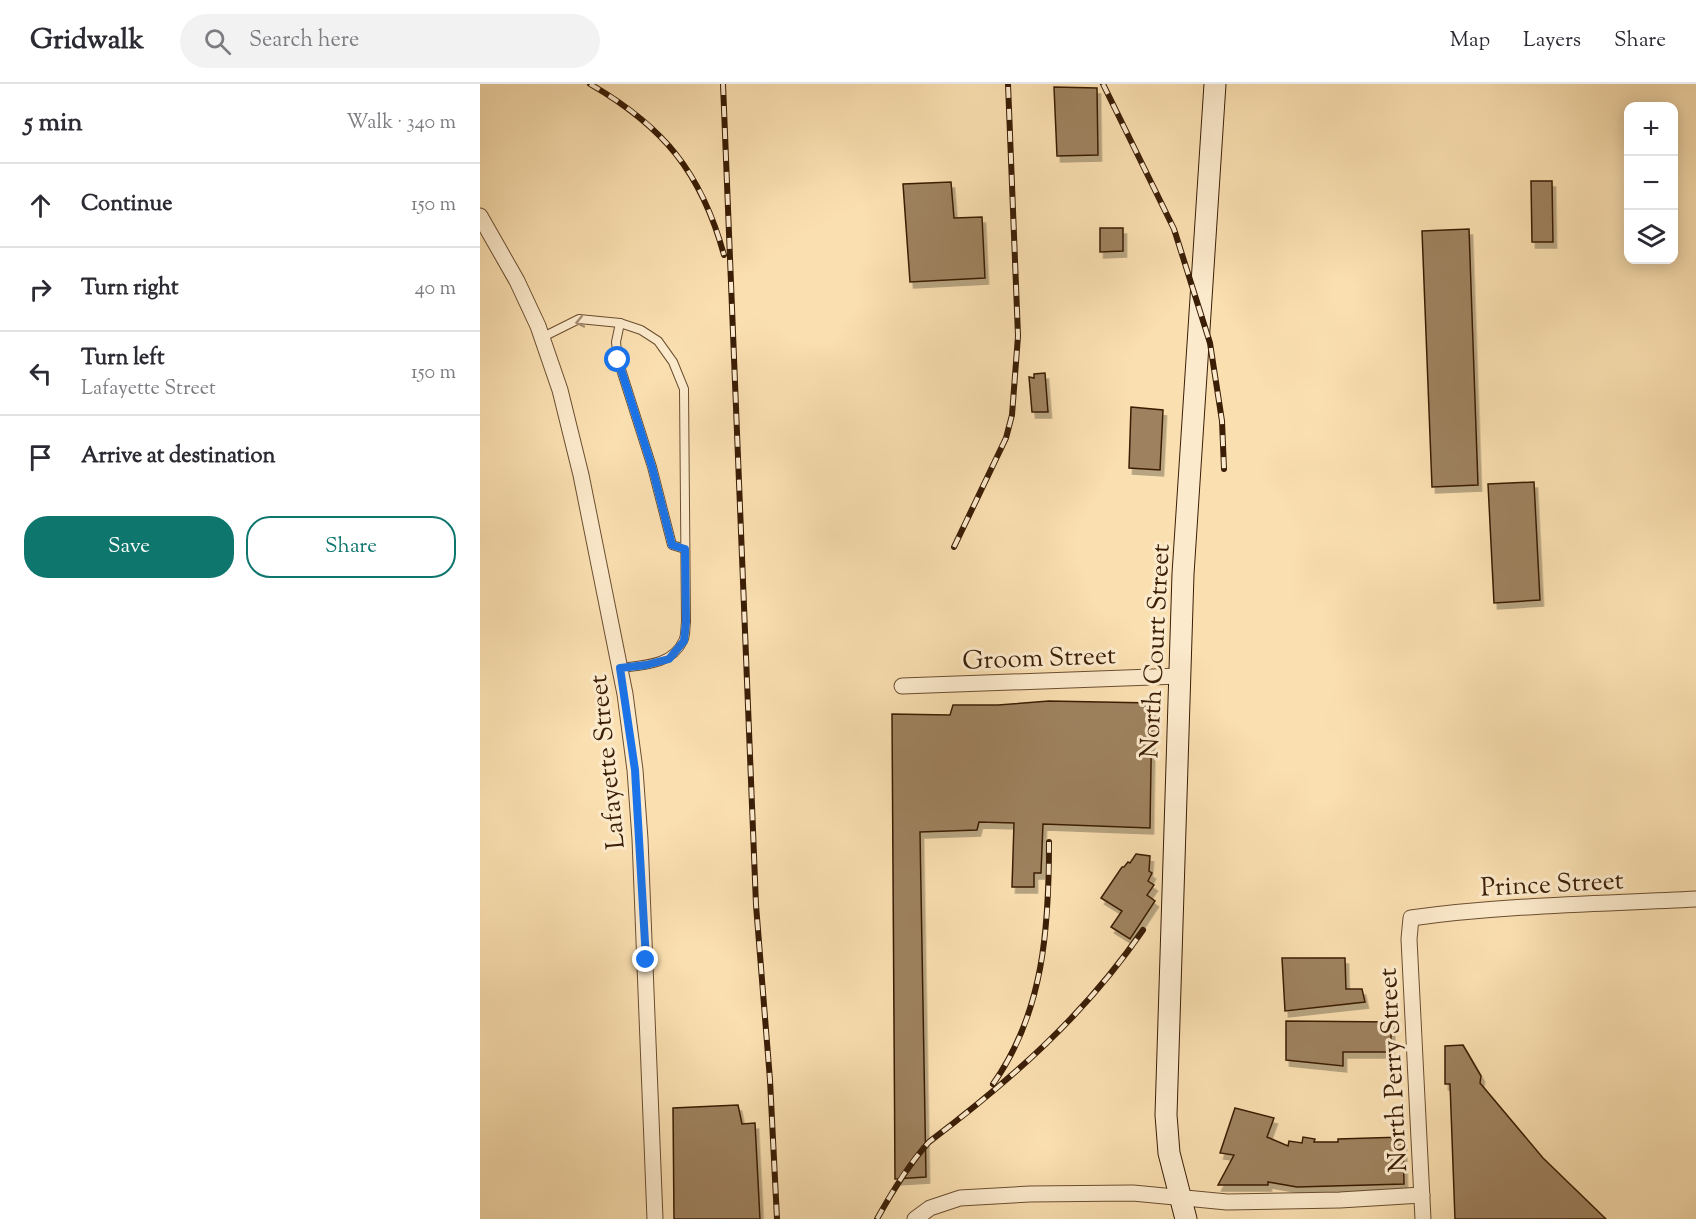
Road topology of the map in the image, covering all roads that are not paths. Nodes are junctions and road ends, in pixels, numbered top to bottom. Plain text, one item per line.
1 (1215, 84) edge
2 (480, 216) edge
3 (620, 323) junction
4 (543, 337) junction
5 (685, 549) junction
6 (620, 668) junction
7 (1179, 676) junction
8 (902, 686) dead end
9 (1696, 899) edge
10 (1411, 918) joint
11 (1422, 1195) junction
12 (1181, 1198) junction
13 (655, 1219) edge
14 (915, 1219) edge
15 (1186, 1219) edge
16 (1423, 1219) edge

1 - 7 main road, North Court Street
2 - 4 street, Lafayette Street
3 -> 4 lane
3 - 5 lane
3 - 5 lane
4 - 6 street, Lafayette Street
5 - 6 lane
6 - 13 street, Lafayette Street
7 - 8 street, Groom Street
7 - 12 main road, North Court Street
9 - 10 street, Prince Street
10 - 11 street, North Perry Street
11 - 12 street
11 - 16 street, North Perry Street
12 - 14 street
12 - 15 main road, North Court Street

